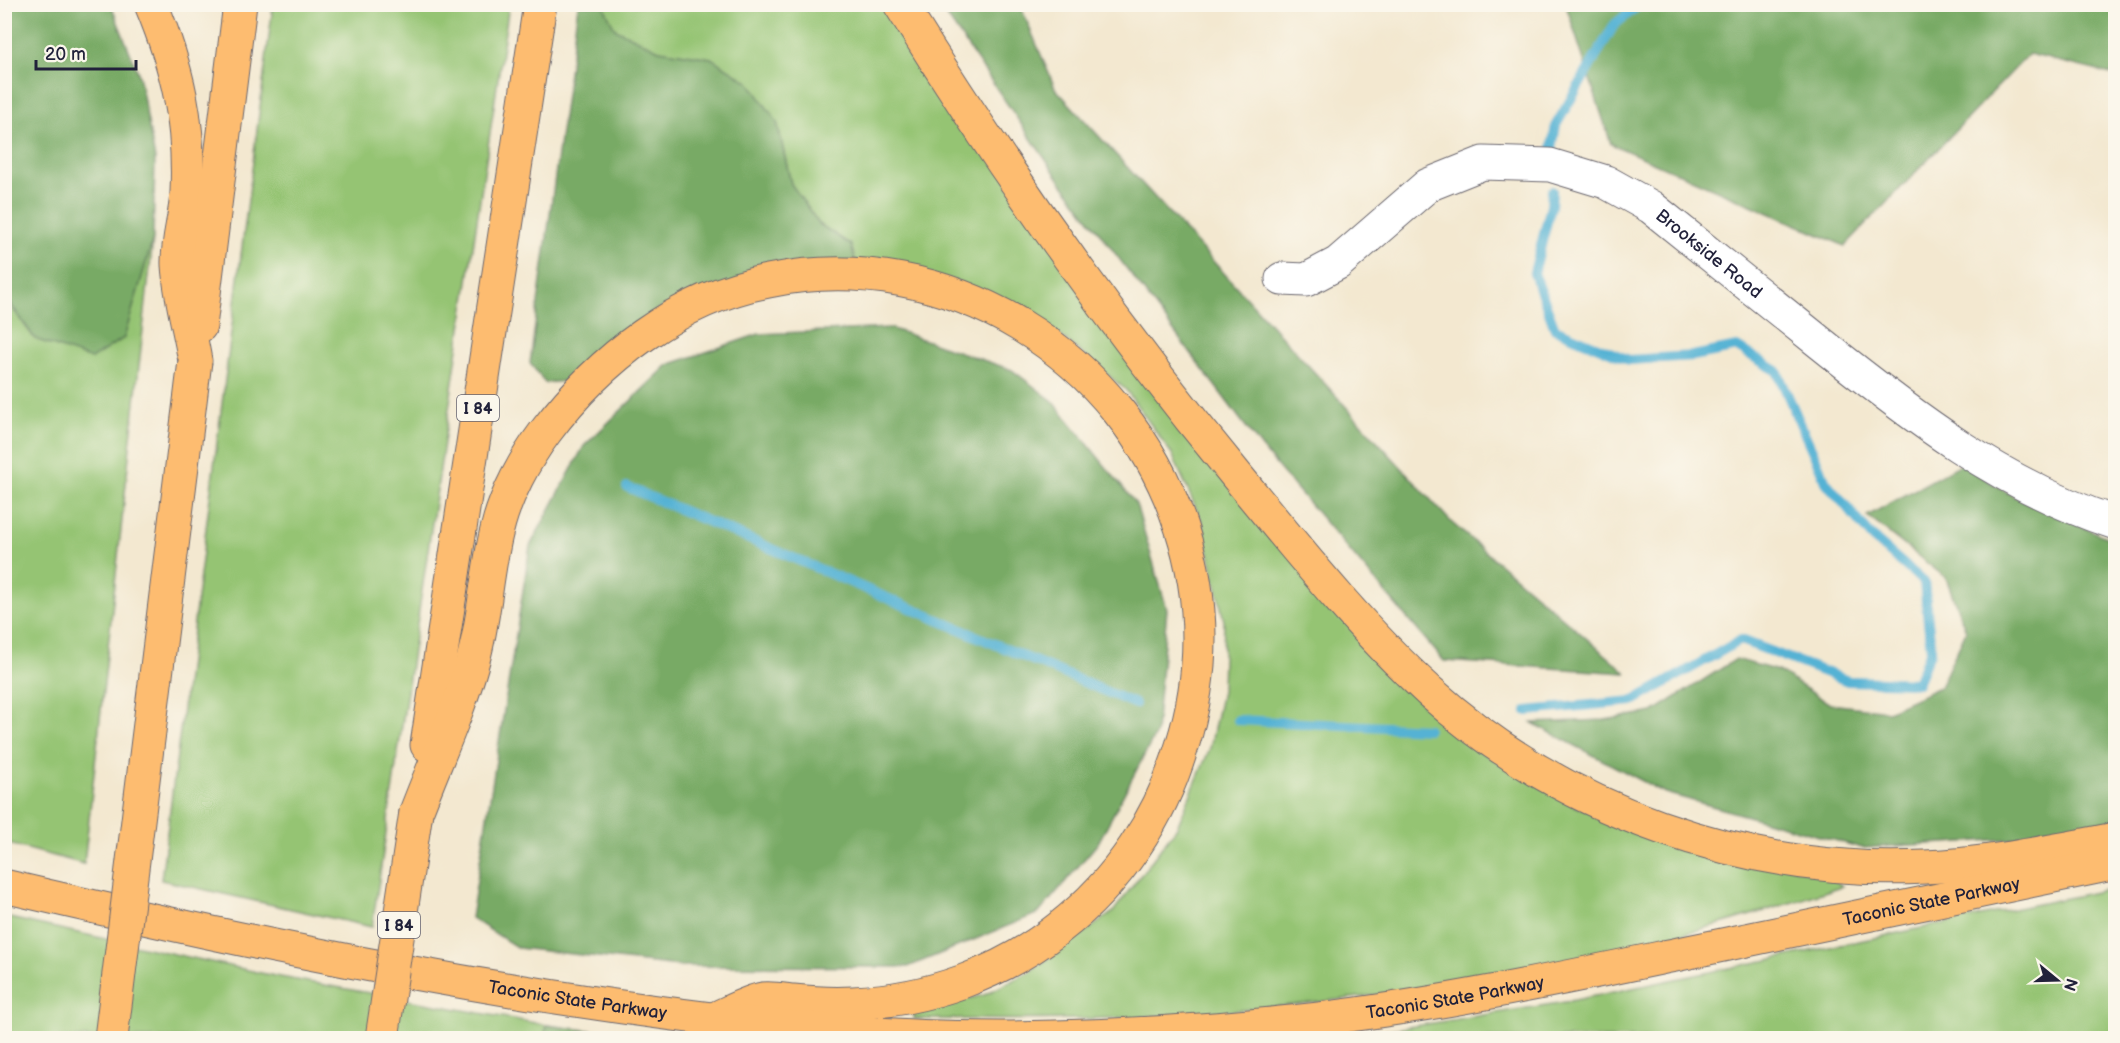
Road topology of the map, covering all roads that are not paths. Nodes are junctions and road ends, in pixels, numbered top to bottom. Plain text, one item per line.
1 (151, 4) edge
2 (240, 4) edge
3 (540, 4) edge
4 (900, 4) edge
5 (1282, 279) dead end
6 (195, 361) junction
7 (2115, 523) edge
8 (416, 812) junction
9 (2115, 838) edge
10 (2115, 863) edge
11 (4, 886) edge
12 (710, 1020) junction
13 (111, 1038) edge
14 (382, 1038) edge

1 - 6 highway
2 - 6 highway
3 - 8 highway, I 84
4 - 9 highway
5 - 7 street, Brookside Road
6 - 13 highway, bridge
8 - 12 highway
8 - 14 highway, I 84, bridge
10 - 12 highway, Taconic State Parkway
11 - 12 highway, Taconic State Parkway

